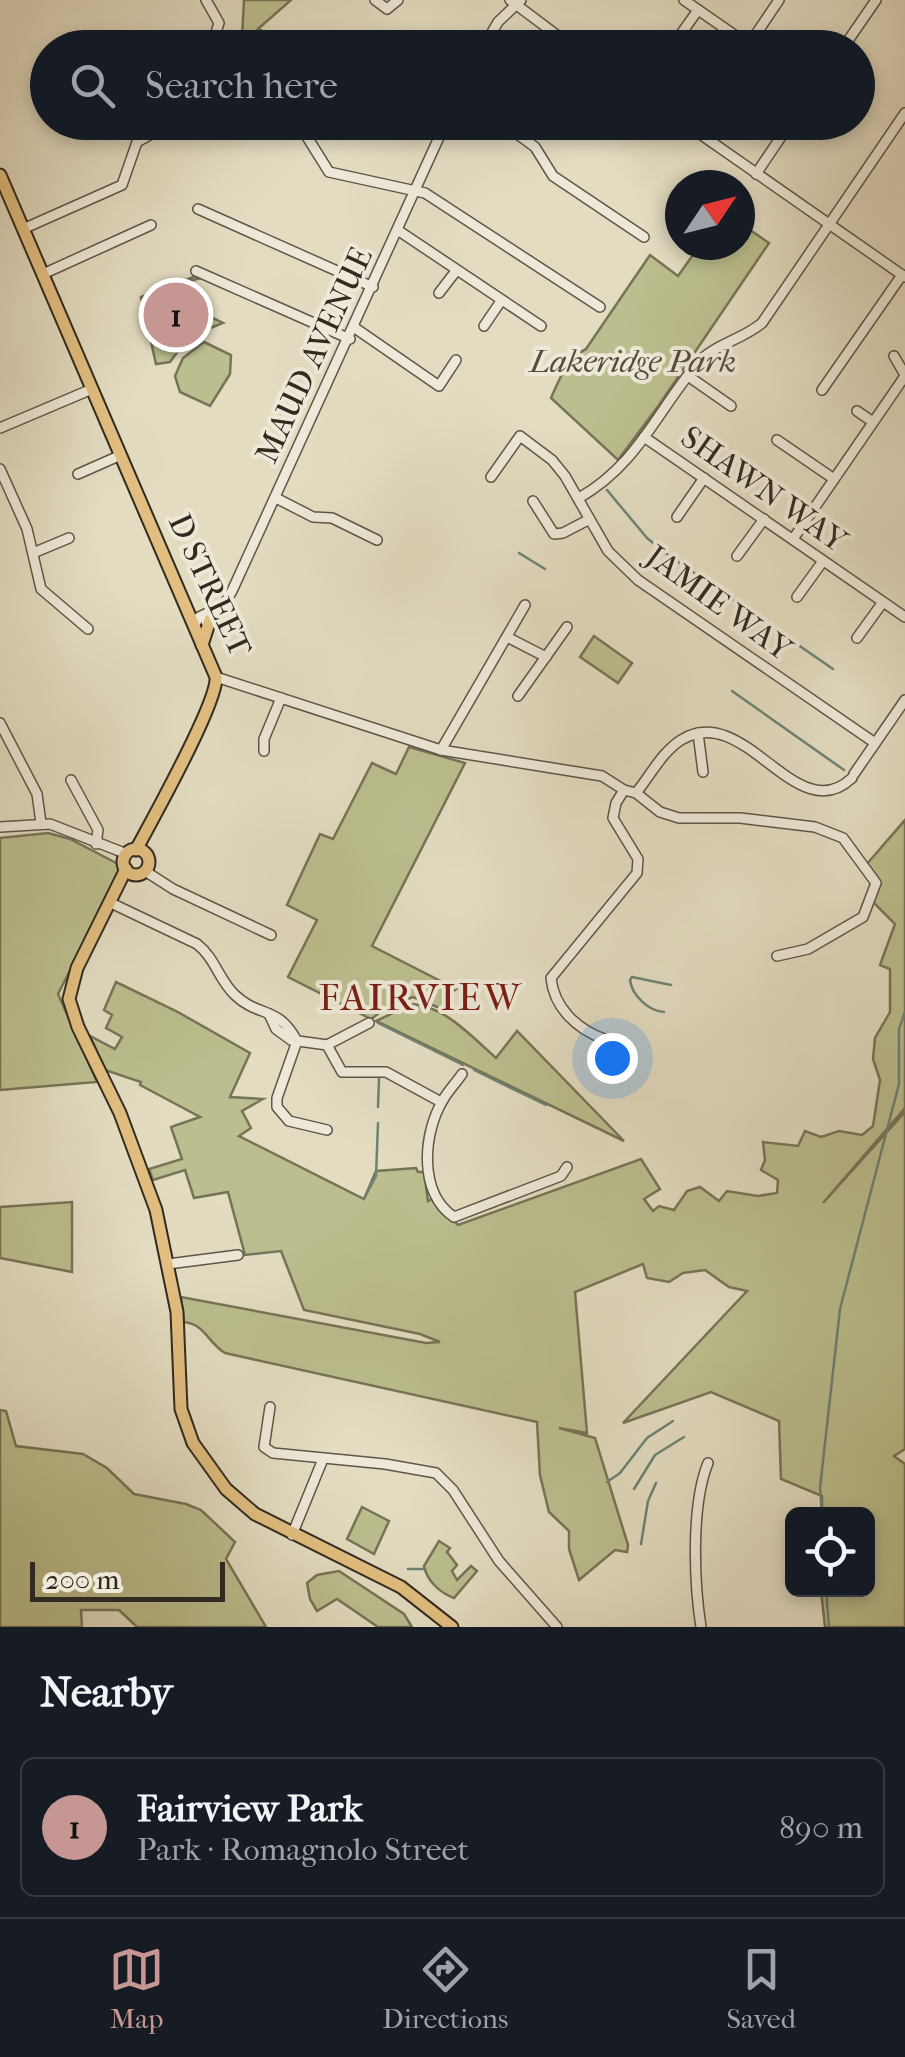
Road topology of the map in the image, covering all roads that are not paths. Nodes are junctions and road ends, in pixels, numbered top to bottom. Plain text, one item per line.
1 (206, 0) edge
2 (375, 0) edge
3 (398, 0) edge
4 (684, 0) edge
5 (780, 0) edge
6 (876, 0) edge
7 (515, 2) edge
8 (698, 10) junction
9 (216, 30) edge
10 (493, 30) edge
11 (551, 30) edge
12 (684, 30) edge
13 (728, 30) edge
14 (759, 30) edge
15 (855, 30) edge
16 (905, 114) edge
17 (141, 140) edge
18 (309, 140) edge
19 (439, 140) edge
20 (525, 140) edge
21 (708, 140) edge
22 (780, 140) edge
23 (756, 174) junction
24 (0, 175) edge
25 (417, 189) junction
26 (5, 202) edge
27 (198, 209) dead end
28 (830, 224) junction
29 (151, 225) dead end
30 (23, 229) junction
31 (399, 230) junction
32 (644, 237) dead end
33 (196, 271) dead end
34 (456, 271) junction
35 (43, 274) junction
36 (904, 276) edge
37 (373, 287) junction
38 (438, 293) dead end
39 (501, 302) junction
40 (600, 307) dead end
41 (484, 326) dead end
42 (540, 326) dead end
43 (352, 333) junction
44 (894, 356) dead end
45 (456, 360) dead end
46 (688, 376) junction
47 (905, 376) edge
48 (92, 389) junction
49 (822, 390) dead end
50 (731, 406) dead end
51 (857, 411) dead end
52 (873, 422) junction
53 (0, 428) edge
54 (644, 437) junction
55 (776, 440) dead end
56 (121, 455) junction
57 (0, 468) edge
58 (78, 474) dead end
59 (491, 477) dead end
60 (704, 478) junction
61 (834, 479) junction
62 (276, 498) junction
63 (579, 498) junction
64 (533, 501) dead end
65 (677, 517) dead end
66 (764, 519) junction
67 (588, 520) junction
68 (69, 538) dead end
69 (793, 539) junction
70 (377, 540) dead end
71 (33, 553) junction
72 (737, 556) dead end
73 (824, 561) junction
74 (797, 597) dead end
75 (884, 602) junction
76 (524, 605) dead end
77 (222, 606) junction
78 (905, 617) edge
79 (210, 620) junction
80 (194, 626) junction
81 (567, 627) dead end
82 (88, 629) dead end
83 (507, 637) junction
84 (857, 638) dead end
85 (202, 645) junction
86 (546, 657) junction
87 (216, 677) junction
88 (518, 696) dead end
89 (281, 698) junction
90 (905, 700) edge
91 (0, 723) edge
92 (698, 733) junction
93 (875, 743) junction
94 (264, 750) dead end
95 (440, 750) junction
96 (703, 772) dead end
97 (72, 780) dead end
98 (624, 790) junction
99 (636, 793) junction
100 (41, 824) junction
101 (0, 828) edge
102 (96, 844) junction
103 (135, 862) junction
104 (111, 903) junction
105 (270, 935) dead end
106 (778, 956) dead end
107 (369, 1023) dead end
108 (604, 1038) dead end
109 (297, 1041) junction
110 (326, 1045) junction
111 (462, 1074) dead end
112 (441, 1102) junction
113 (326, 1130) dead end
114 (567, 1167) dead end
115 (238, 1255) dead end
116 (168, 1264) junction
117 (270, 1407) dead end
118 (324, 1460) junction
119 (708, 1463) dead end
120 (292, 1535) junction
121 (452, 1627) edge
122 (558, 1627) edge
123 (702, 1627) edge

1 - 9 street
2 - 3 street
4 - 8 street
5 - 14 street
6 - 15 street
7 - 10 street
7 - 11 street
8 - 12 street
8 - 13 street
16 - 28 street
17 - 30 street
18 - 25 street
19 - 25 street, MAUD AVENUE
20 - 32 street
21 - 23 street
22 - 23 street
23 - 28 street
24 - 26 main road, D STREET
25 - 31 street, MAUD AVENUE
25 - 40 street
26 - 30 main road, D STREET
27 - 37 street
28 - 36 street
28 - 46 street
29 - 35 street
30 - 35 main road, D STREET
31 - 34 street
31 - 37 street, MAUD AVENUE
33 - 43 street
34 - 38 street
34 - 39 street
35 - 48 main road, D STREET
36 - 49 street
37 - 43 street, MAUD AVENUE
39 - 41 street
39 - 42 street
43 - 45 street
43 - 62 street, MAUD AVENUE
44 - 47 street
46 - 50 street
46 - 54 street
47 - 52 street
48 - 53 street
48 - 56 main road, D STREET
51 - 52 street
52 - 61 street
54 - 60 street, SHAWN WAY
54 - 63 street
55 - 61 street
56 - 58 street
56 - 80 main road, D STREET
57 - 71 street
59 - 63 street, JAMIE WAY
60 - 65 street
60 - 66 street, SHAWN WAY
61 - 69 street
62 - 70 street
62 - 77 street, MAUD AVENUE
63 - 67 street, JAMIE WAY
64 - 67 street
66 - 69 street, SHAWN WAY
66 - 72 street
67 - 93 street, JAMIE WAY
68 - 71 street
69 - 73 street, SHAWN WAY
71 - 82 street
73 - 74 street
73 - 75 street, SHAWN WAY
75 - 78 street, SHAWN WAY
75 - 84 street
76 - 83 street
77 - 79 street, MAUD AVENUE
77 - 80 street, MAUD AVENUE
79 - 80 street, MAUD AVENUE
79 - 85 main road
80 - 85 main road, D STREET
81 - 86 street
83 - 86 street
83 - 95 street
85 - 87 main road, D STREET
86 - 88 street
87 - 89 street, D STREET
87 - 103 main road
89 - 94 street
89 - 95 street, D STREET
90 - 93 street
91 - 100 street
92 - 93 street
92 - 96 street
92 - 99 street
95 - 98 street, D STREET
97 - 102 street
98 - 99 street, D STREET
98 - 108 street
99 - 106 street
100 - 101 street
100 - 102 street
102 - 103 street
103 - 104 main road
103 - 105 street
104 - 109 street
104 - 116 main road
107 - 110 street
109 - 110 street
109 - 113 street
110 - 112 street
111 - 112 street
112 - 114 street
115 - 116 street
116 - 120 main road
117 - 118 street
118 - 120 street
118 - 122 street
119 - 123 street
120 - 121 main road

